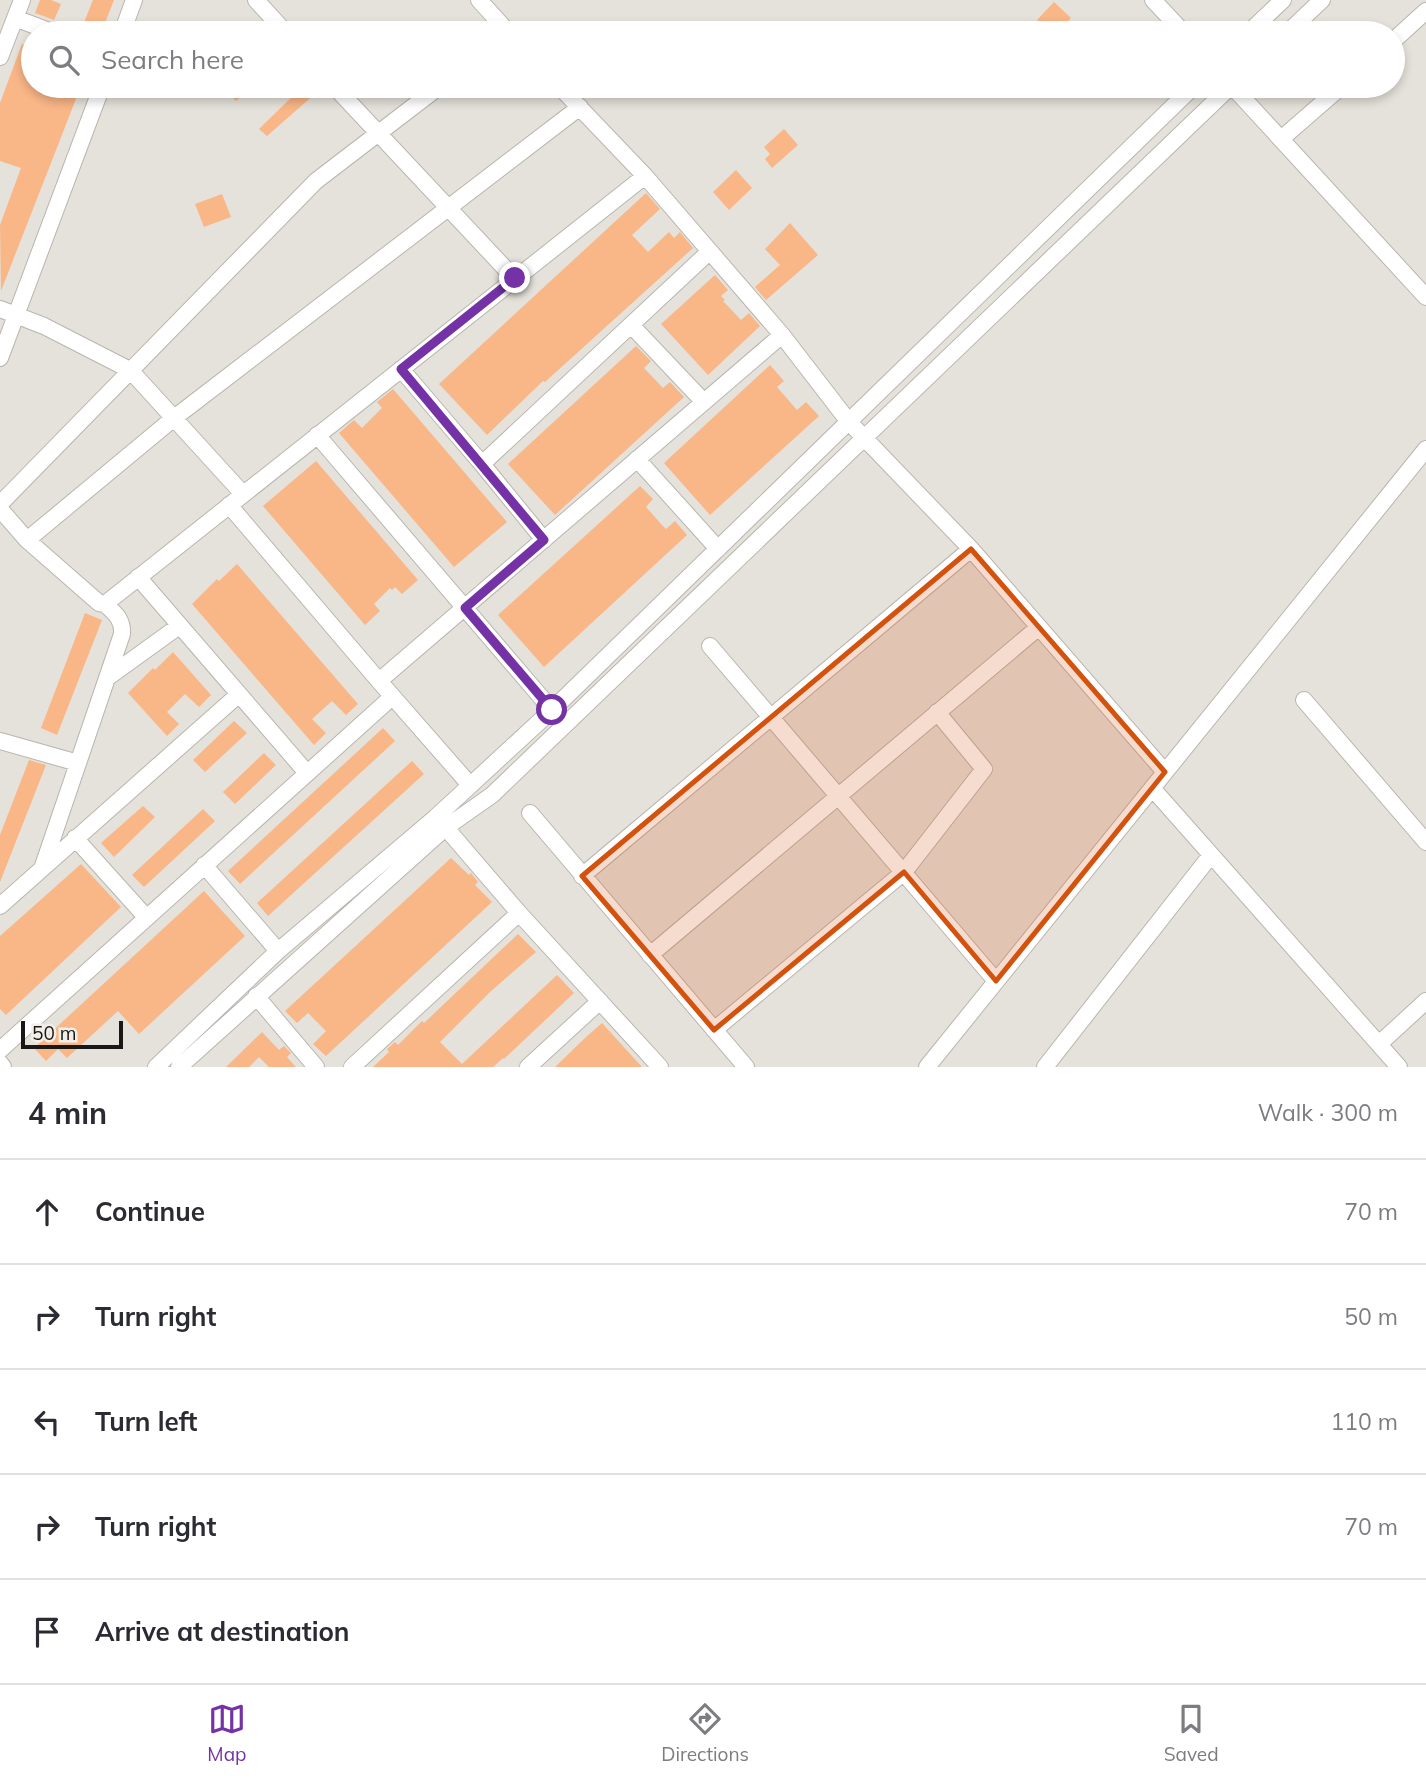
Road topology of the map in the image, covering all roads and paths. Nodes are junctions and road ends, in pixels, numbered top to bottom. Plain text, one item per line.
1 (22, 0) edge
2 (134, 0) edge
3 (256, 0) edge
4 (479, 0) edge
5 (1153, 0) edge
6 (1283, 0) edge
7 (1322, 0) edge
8 (1426, 11) edge
9 (15, 18) junction
10 (23, 21) edge
11 (126, 21) edge
12 (275, 21) edge
13 (498, 21) edge
14 (1173, 21) edge
15 (1261, 21) edge
16 (1300, 21) edge
17 (1405, 30) edge
18 (0, 57) edge
19 (98, 98) edge
20 (345, 98) edge
21 (424, 98) edge
22 (571, 98) edge
23 (1182, 98) edge
24 (1219, 98) edge
25 (1243, 98) edge
26 (1328, 98) edge
27 (580, 107) junction
28 (377, 134) junction
29 (1281, 139) junction
30 (645, 176) junction
31 (448, 208) junction
32 (709, 252) junction
33 (515, 278) junction
34 (1426, 296) edge
35 (0, 309) edge
36 (18, 316) junction
37 (631, 325) junction
38 (782, 335) junction
39 (0, 358) edge
40 (401, 369) junction
41 (130, 370) junction
42 (704, 402) junction
43 (174, 418) junction
44 (849, 422) junction
45 (317, 435) junction
46 (863, 438) junction
47 (1426, 449) edge
48 (638, 460) junction
49 (482, 464) junction
50 (243, 494) junction
51 (0, 503) edge
52 (229, 505) junction
53 (0, 509) edge
54 (27, 540) junction
55 (544, 540) junction
56 (971, 549) junction
57 (718, 550) junction
58 (138, 578) junction
59 (106, 604) junction
60 (465, 608) junction
61 (179, 626) junction
62 (1039, 627) junction
63 (710, 646) dead end
64 (107, 678) junction
65 (379, 681) junction
66 (238, 695) junction
67 (392, 697) junction
68 (1304, 700) dead end
69 (552, 710) junction
70 (937, 712) junction
71 (772, 716) junction
72 (0, 741) edge
73 (78, 763) junction
74 (1165, 772) junction
75 (307, 773) junction
76 (470, 785) junction
77 (1152, 788) junction
78 (839, 795) junction
79 (530, 813) dead end
80 (441, 822) junction
81 (75, 838) junction
82 (1426, 842) edge
83 (1211, 855) junction
84 (204, 865) junction
85 (43, 866) junction
86 (904, 872) junction
87 (583, 876) junction
88 (7, 889) edge
89 (0, 906) edge
90 (519, 913) junction
91 (146, 917) junction
92 (278, 951) junction
93 (650, 955) junction
94 (996, 981) junction
95 (256, 996) junction
96 (1426, 1001) edge
97 (600, 1002) junction
98 (714, 1030) junction
99 (1379, 1045) junction
100 (0, 1050) edge
101 (156, 1067) edge
102 (179, 1067) edge
103 (316, 1067) edge
104 (352, 1067) edge
105 (528, 1067) edge
106 (660, 1067) edge
107 (746, 1067) edge
108 (927, 1067) edge
109 (1045, 1067) edge
110 (1399, 1067) edge

1 - 9 street
2 - 11 street
3 - 12 street
4 - 13 street
5 - 14 street
6 - 15 street
7 - 16 street
8 - 17 street
9 - 10 street
9 - 18 street
19 - 36 street
20 - 28 street
21 - 28 street
22 - 27 street
23 - 44 street
24 - 46 street
25 - 29 street
26 - 29 street
27 - 30 street
27 - 31 street
28 - 31 street
28 - 41 street
29 - 34 street
30 - 32 street
30 - 33 street
31 - 33 street
31 - 43 street
32 - 37 street
32 - 38 street
33 - 40 street
35 - 36 street
36 - 39 street
36 - 41 street
37 - 42 street
37 - 49 street
38 - 42 street
38 - 44 street
40 - 45 street
40 - 49 street
41 - 43 street
41 - 51 street
42 - 48 street
43 - 50 street
43 - 54 street
44 - 46 street
44 - 57 street
45 - 50 street
45 - 60 street
46 - 56 street
46 - 80 street
47 - 74 street
48 - 55 street
48 - 57 street
49 - 55 street
50 - 52 street
52 - 58 street
52 - 65 street
53 - 54 street
54 - 59 street
55 - 60 street
56 - 62 street
56 - 71 street
57 - 69 street
58 - 59 street
58 - 61 street
59 - 64 street
60 - 65 street
60 - 69 street
61 - 64 street
61 - 66 street
62 - 70 street
62 - 74 street
63 - 71 street
64 - 73 street
65 - 67 street
66 - 75 street
66 - 81 street
67 - 75 street
67 - 76 street
68 - 82 street
69 - 76 street
70 - 78 street
70 - 86 street
71 - 78 street
71 - 87 street
72 - 73 street
73 - 85 street
74 - 77 street
75 - 84 street
76 - 80 street
77 - 83 street
77 - 94 street
78 - 86 street
78 - 93 street
79 - 87 street
80 - 90 street
80 - 92 street
80 - 95 street
81 - 85 street
81 - 91 street
83 - 99 street
83 - 109 street
84 - 91 street
84 - 92 street
85 - 88 street
86 - 94 street
86 - 98 street
87 - 93 street
88 - 89 street
90 - 97 street
90 - 104 street
91 - 100 street
92 - 101 street
93 - 98 street
94 - 108 street
95 - 102 street
95 - 103 street
96 - 99 street
97 - 105 street
97 - 106 street
98 - 107 street
99 - 110 street

